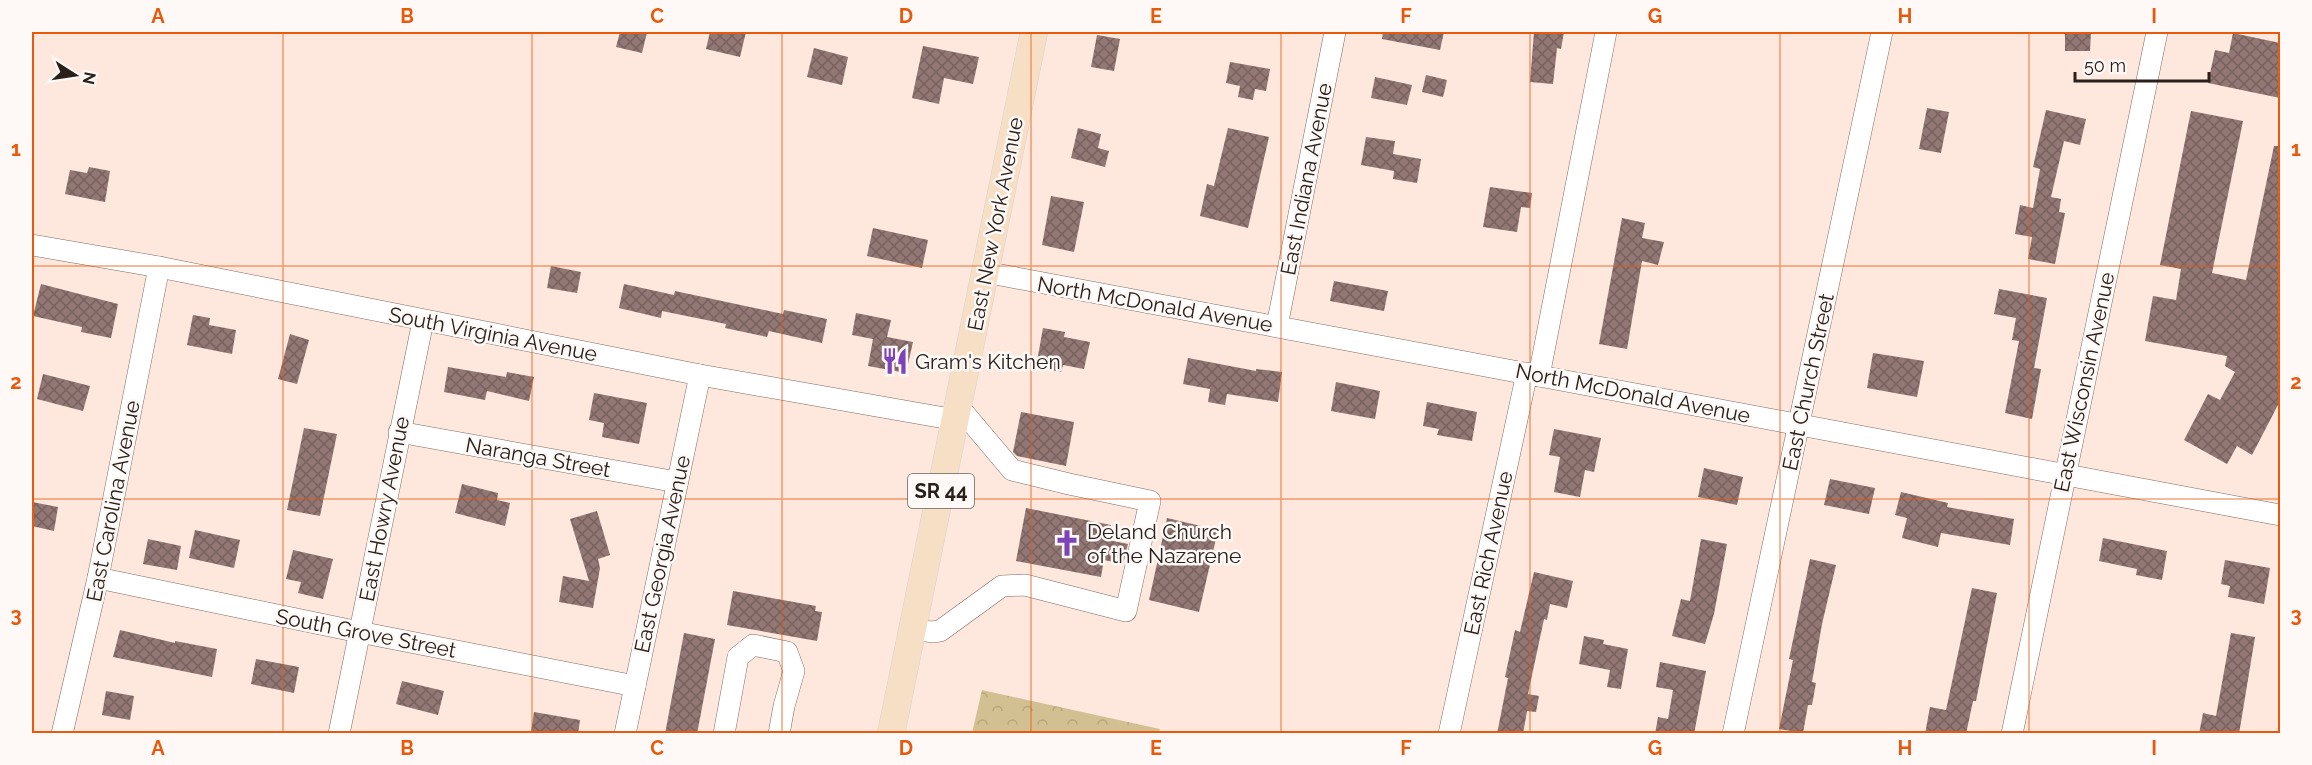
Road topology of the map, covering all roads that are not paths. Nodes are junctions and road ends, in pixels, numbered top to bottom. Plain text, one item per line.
1 (1034, 32) edge
2 (1335, 32) edge
3 (1606, 32) edge
4 (1882, 32) edge
5 (2157, 32) edge
6 (32, 245) edge
7 (159, 267) junction
8 (985, 272) junction
9 (423, 321) junction
10 (1277, 326) junction
11 (700, 375) junction
12 (1533, 375) junction
13 (957, 413) junction
14 (1799, 424) junction
15 (399, 432) junction
16 (2065, 474) junction
17 (677, 482) junction
18 (2280, 515) edge
19 (98, 578) junction
20 (913, 629) junction
21 (359, 632) junction
22 (635, 686) junction
23 (62, 734) edge
24 (339, 734) edge
25 (625, 734) edge
26 (724, 734) edge
27 (779, 734) edge
28 (891, 734) edge
29 (1449, 734) edge
30 (1733, 734) edge
31 (2012, 734) edge

1 - 8 main road, East New York Avenue / SR 44
2 - 10 street, East Indiana Avenue
3 - 12 street, East Rich Avenue
4 - 14 street, East Church Street
5 - 16 street, East Wisconsin Avenue
6 - 7 street, South Virginia Avenue
7 - 9 street, South Virginia Avenue
7 - 19 street, East Carolina Avenue
8 - 10 street, North McDonald Avenue
8 - 13 main road, East New York Avenue / SR 44
9 - 11 street, South Virginia Avenue
9 - 15 street, East Howry Avenue
10 - 12 street, North McDonald Avenue
11 - 13 street, South Virginia Avenue
11 - 17 street, East Georgia Avenue
12 - 14 street, North McDonald Avenue
12 - 29 street, East Rich Avenue
13 - 20 main road, East New York Avenue / SR 44
13 - 20 street
14 - 16 street, North McDonald Avenue
14 - 30 street, East Church Street
15 - 17 street, Naranga Street
15 - 21 street, East Howry Avenue
16 - 18 street, North McDonald Avenue
16 - 31 street, East Wisconsin Avenue
17 - 22 street, East Georgia Avenue
19 - 21 street, South Grove Street
19 - 23 street, East Carolina Avenue
20 - 28 main road, East New York Avenue / SR 44
21 - 22 street, South Grove Street
21 - 24 street, East Howry Avenue
22 - 25 street, East Georgia Avenue
26 - 27 street

